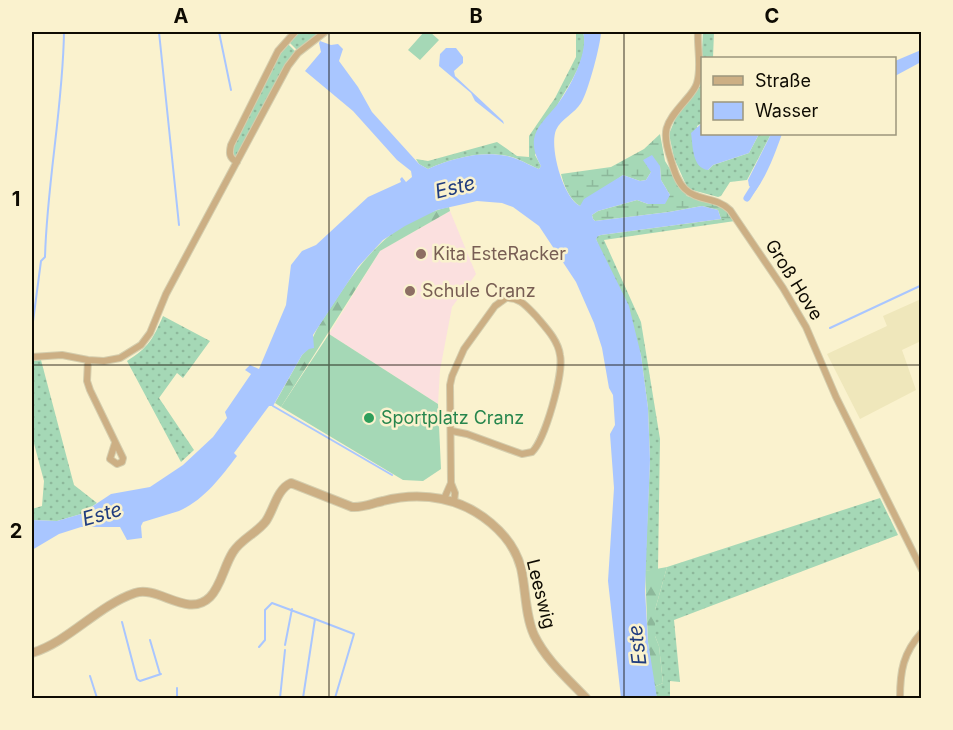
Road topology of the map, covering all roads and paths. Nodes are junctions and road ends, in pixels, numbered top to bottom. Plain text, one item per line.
1 (295, 32) edge
2 (325, 32) edge
3 (698, 32) edge
4 (237, 162) junction
5 (32, 357) edge
6 (88, 360) junction
7 (452, 431) junction
8 (116, 443) dead end
9 (451, 483) junction
10 (444, 500) junction
11 (454, 502) junction
12 (921, 570) edge
13 (921, 632) edge
14 (32, 653) edge
15 (586, 699) edge
16 (900, 699) edge

1 - 4 street
2 - 4 street
3 - 12 street, Groß Hove
4 - 6 street
5 - 6 street
6 - 8 street
7 - 7 street
7 - 9 street
9 - 10 street
9 - 11 street
10 - 11 street
10 - 14 street
11 - 15 street, Leeswig
13 - 16 street

